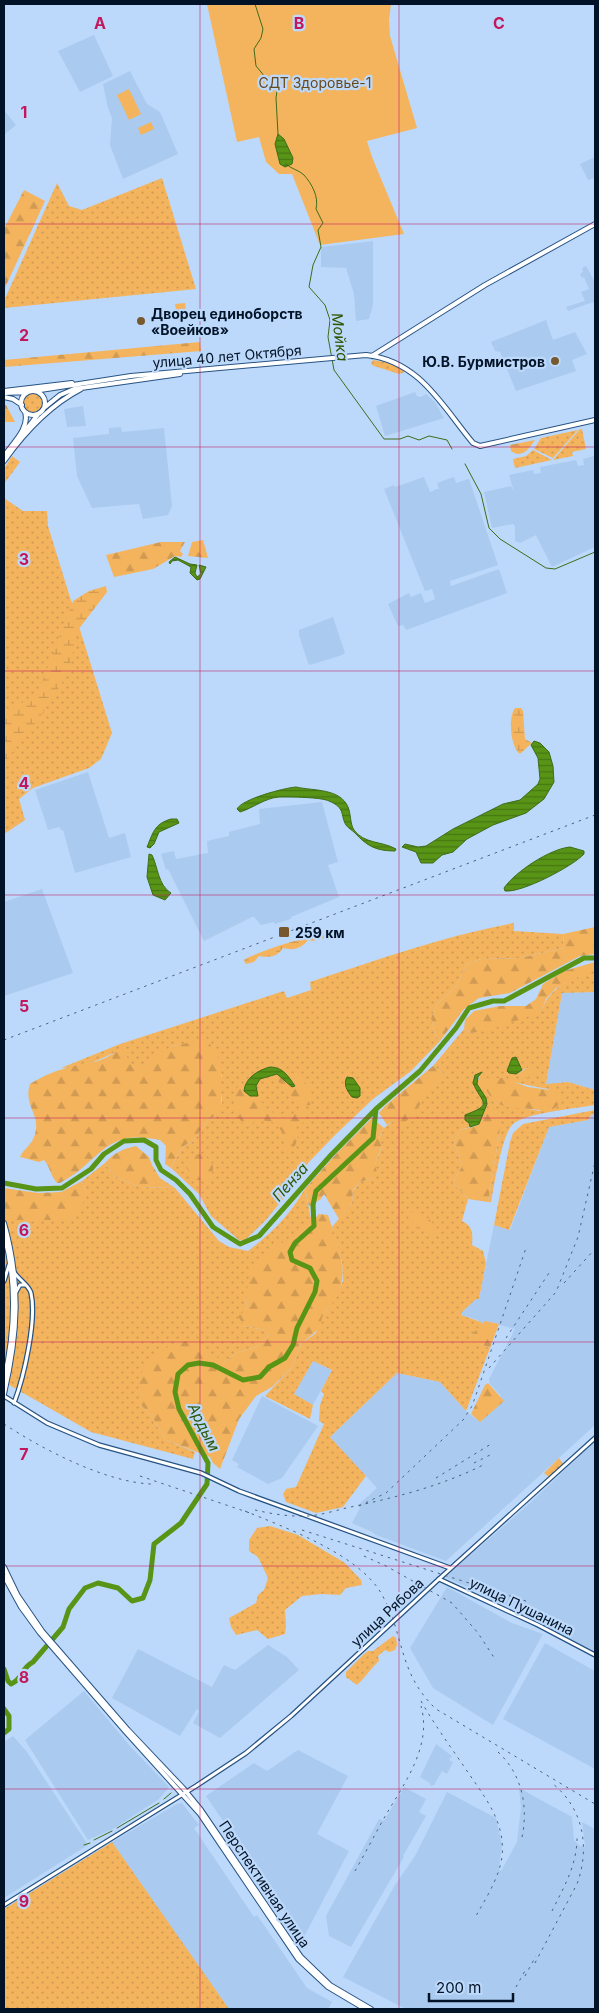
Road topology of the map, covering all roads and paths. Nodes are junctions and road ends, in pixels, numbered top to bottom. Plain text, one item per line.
1 (595, 224) edge
2 (372, 356) junction
3 (190, 372) junction
4 (85, 385) junction
5 (32, 391) junction
6 (4, 394) edge
7 (23, 408) junction
8 (42, 410) junction
9 (595, 420) edge
10 (15, 446) junction
11 (4, 456) edge
12 (4, 461) edge
13 (4, 1223) edge
14 (4, 1234) edge
15 (10, 1264) junction
16 (14, 1270) junction
17 (4, 1282) edge
18 (25, 1285) junction
19 (15, 1292) junction
20 (5, 1379) edge
21 (4, 1395) edge
22 (14, 1403) junction
23 (595, 1438) edge
24 (4, 1567) edge
25 (450, 1568) junction
26 (4, 1576) edge
27 (439, 1579) junction
28 (41, 1632) junction
29 (595, 1655) edge
30 (184, 1793) junction
31 (4, 1905) edge
32 (365, 2009) edge
33 (371, 2009) edge

1 - 2 main road
2 - 3 main road, улица 40 лет Октября
2 - 9 main road
3 - 4 main road, улица 40 лет Октября
3 - 4 main road, улица 40 лет Октября
4 - 5 main road, улица 40 лет Октября
4 - 6 main road, улица 40 лет Октября
4 - 8 main road, улица 40 лет Октября
4 - 10 main road
5 - 6 main road, улица 40 лет Октября
5 - 7 main road
5 - 8 main road
6 - 7 main road
7 - 8 main road
7 - 11 main road
8 - 10 main road, улица 40 лет Октября
10 - 12 main road
13 - 16 main road
14 - 15 main road
15 - 17 street
15 - 19 main road
16 - 18 street
16 - 19 main road
17 - 19 street
18 - 19 street
18 - 22 street
19 - 20 main road
20 - 21 main road
21 - 22 street
22 - 25 street
23 - 25 street, улица Рябова
24 - 28 main road
25 - 27 street, улица Рябова
26 - 28 main road
27 - 29 street, улица Пушанина
27 - 30 street, улица Рябова
28 - 30 main road, Перспективная улица
30 - 31 street, улица Рябова
30 - 32 main road, Перспективная улица
30 - 33 main road, Перспективная улица

